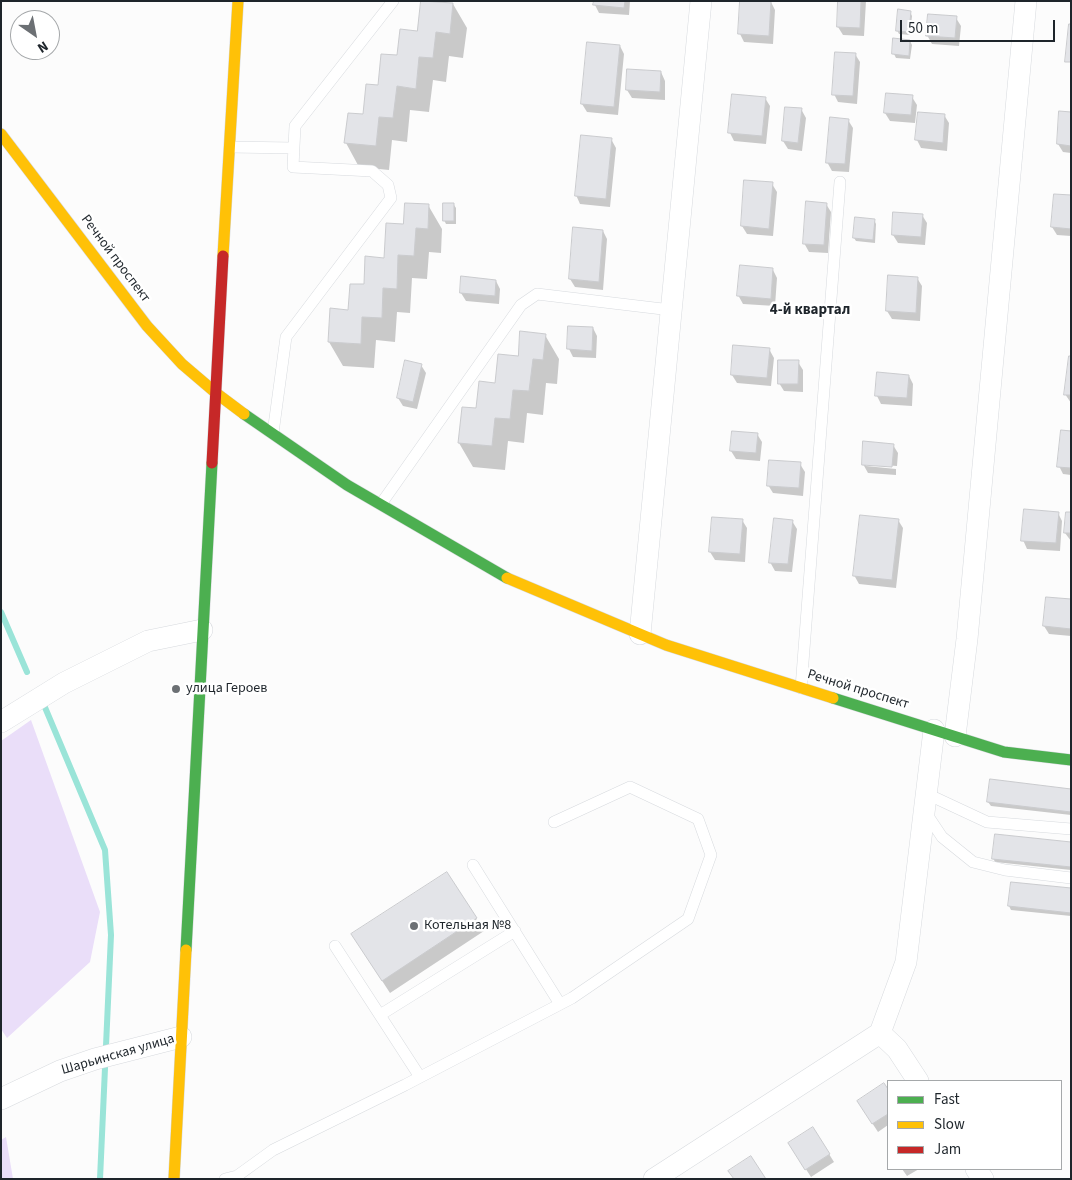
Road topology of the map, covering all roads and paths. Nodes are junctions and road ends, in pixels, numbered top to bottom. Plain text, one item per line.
1 (238, 1) edge
2 (393, 1) edge
3 (701, 1) edge
4 (1026, 1) edge
5 (1, 134) edge
6 (230, 147) junction
7 (293, 148) junction
8 (840, 182) dead end
9 (671, 310) junction
10 (216, 393) junction
11 (273, 435) junction
12 (380, 504) junction
13 (202, 630) junction
14 (640, 634) junction
15 (801, 688) junction
16 (1, 722) edge
17 (934, 730) junction
18 (955, 736) junction
19 (1071, 760) edge
20 (925, 803) junction
21 (554, 822) dead end
22 (1071, 829) edge
23 (473, 865) dead end
24 (1071, 878) edge
25 (515, 932) junction
26 (335, 946) dead end
27 (560, 1004) junction
28 (380, 1015) junction
29 (880, 1033) junction
30 (182, 1037) junction
31 (420, 1077) junction
32 (917, 1080) edge
33 (1, 1099) edge
34 (174, 1179) edge
35 (225, 1179) edge
36 (654, 1179) edge

1 - 6 street
2 - 7 lane
3 - 9 street
4 - 18 street
5 - 10 street, Речной проспект
6 - 7 lane
6 - 10 street
7 - 11 lane
8 - 15 lane
9 - 12 lane
9 - 14 street
10 - 11 street, Речной проспект
10 - 13 street
11 - 12 street, Речной проспект
12 - 14 street, Речной проспект
13 - 16 street
13 - 30 street
14 - 15 street, Речной проспект
15 - 17 street, Речной проспект
17 - 18 street, Речной проспект
17 - 20 street
18 - 19 street, Речной проспект
20 - 22 lane
20 - 24 lane
20 - 29 street
21 - 27 lane
23 - 25 lane
25 - 27 lane
25 - 28 lane
26 - 28 lane
27 - 31 lane
28 - 31 lane
29 - 32 street
29 - 36 street
30 - 33 street, Шарьинская улица
30 - 34 street
31 - 35 lane

